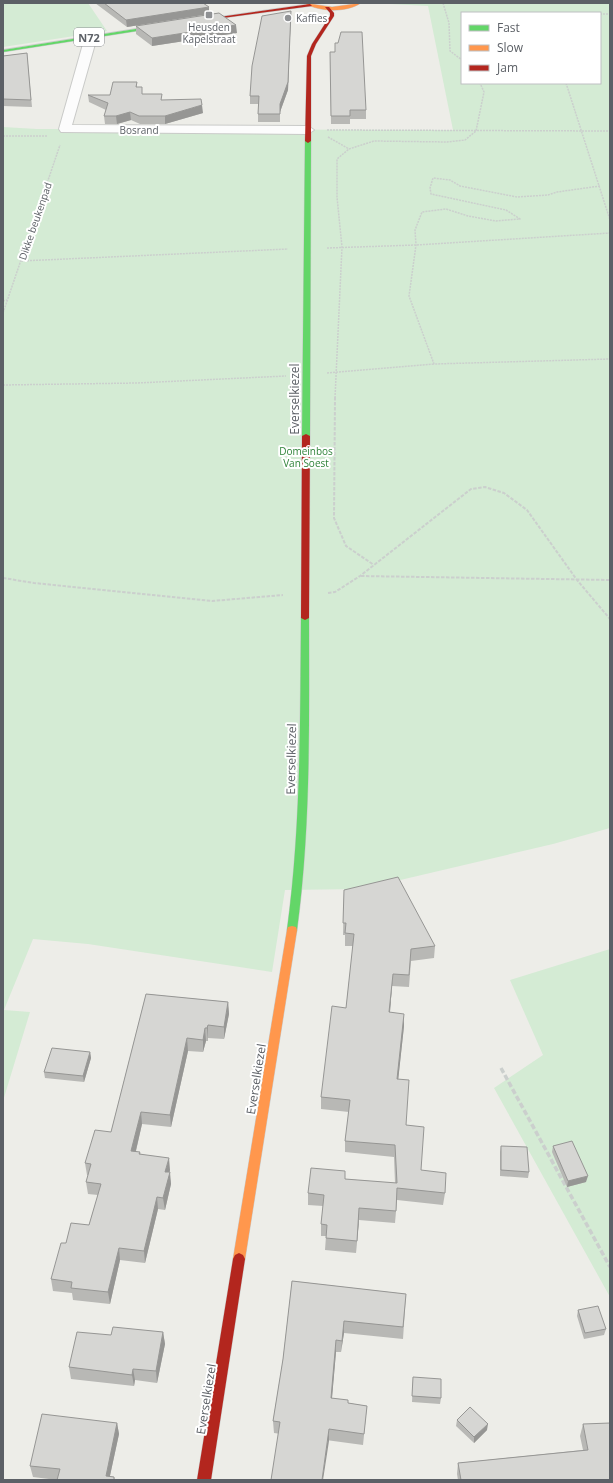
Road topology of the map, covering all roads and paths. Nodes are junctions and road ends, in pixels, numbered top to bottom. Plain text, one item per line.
1 (290, 3) edge
2 (359, 3) edge
3 (443, 3) edge
4 (308, 4) edge
5 (347, 7) junction
6 (327, 8) junction
7 (237, 14) junction
8 (320, 33) junction
9 (88, 37) junction
10 (3, 51) edge
11 (461, 59) edge
12 (480, 84) edge
13 (566, 84) edge
14 (308, 130) junction
15 (476, 131) junction
16 (580, 131) junction
17 (610, 131) edge
18 (64, 133) junction
19 (3, 136) edge
20 (600, 186) junction
21 (610, 220) edge
22 (610, 233) edge
23 (416, 245) junction
24 (342, 247) junction
25 (308, 248) junction
26 (21, 262) junction
27 (7, 300) junction
28 (3, 301) edge
29 (3, 313) edge
30 (610, 359) edge
31 (434, 364) junction
32 (335, 373) junction
33 (306, 375) junction
34 (3, 385) edge
35 (374, 566) junction
36 (360, 576) junction
37 (3, 578) edge
38 (576, 580) junction
39 (610, 580) edge
40 (304, 596) junction
41 (610, 619) edge
42 (501, 1068) dead end
43 (610, 1267) edge
44 (204, 1480) edge

1 - 7 street, N72
2 - 5 street
3 - 11 path
4 - 6 street
4 - 7 street, N72
5 - 6 street
5 - 8 street, Everselkiezel
6 - 8 street, Everselkiezel
7 - 9 street, N72
8 - 14 street, Everselkiezel
9 - 10 street, N72
9 - 18 street
12 - 15 path
13 - 16 path
14 - 15 path
14 - 18 street, Bosrand
14 - 25 street, Everselkiezel
15 - 16 path
15 - 24 path
16 - 17 path
16 - 20 path
18 - 19 path
18 - 26 path, Dikke beukenpad
20 - 21 path
20 - 23 path
22 - 23 path
23 - 24 path
23 - 31 path
24 - 25 path
24 - 32 path
25 - 26 path
25 - 33 street, Everselkiezel
26 - 27 path, Dikke beukenpad
27 - 28 path
27 - 29 path, Dikke beukenpad
30 - 31 path
31 - 32 path
32 - 33 path
32 - 35 path
33 - 34 path
33 - 40 street, Everselkiezel
35 - 36 path
35 - 38 path
36 - 38 path
36 - 40 path
37 - 40 path
38 - 39 path
38 - 41 path
40 - 44 street, Everselkiezel
42 - 43 path

